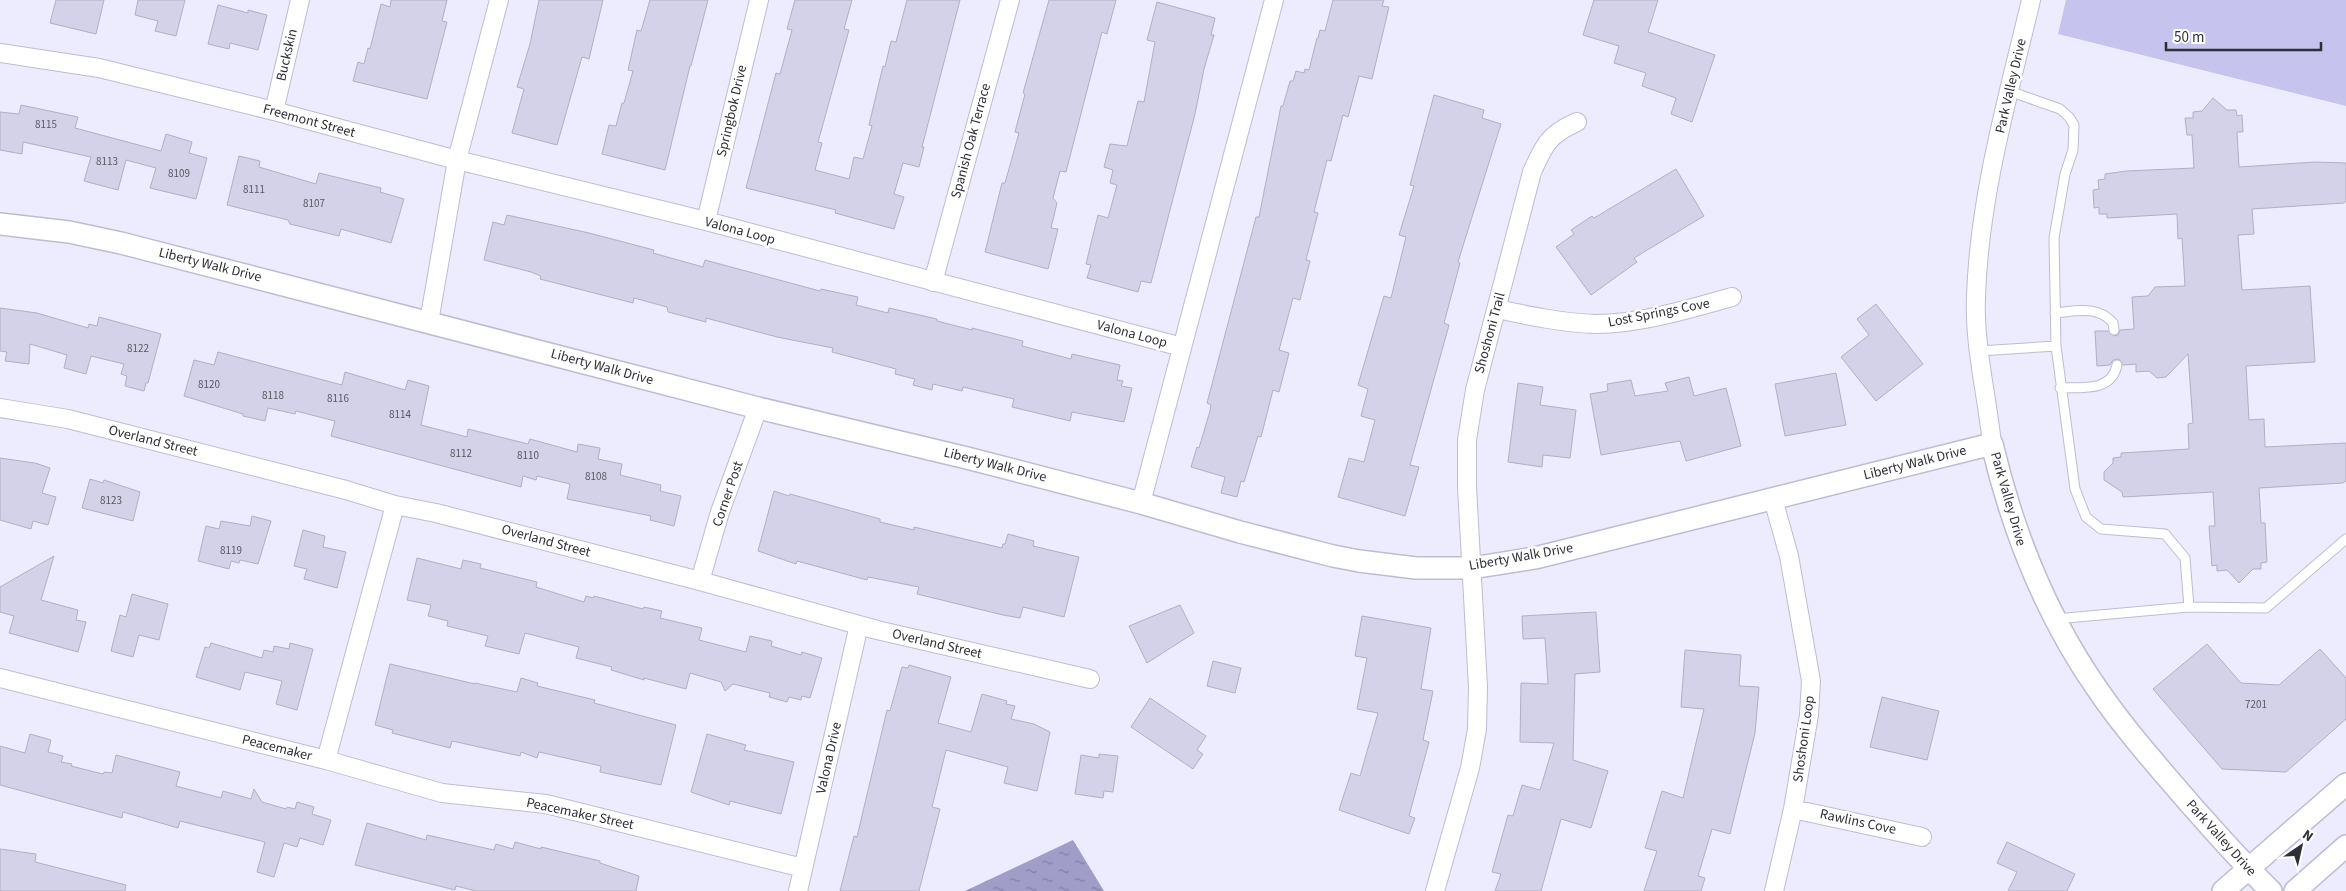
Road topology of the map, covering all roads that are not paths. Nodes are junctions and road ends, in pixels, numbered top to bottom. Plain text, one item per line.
1 (300, 0) edge
2 (499, 0) edge
3 (758, 0) edge
4 (1010, 0) edge
5 (1274, 0) edge
6 (2031, 0) edge
7 (0, 53) edge
8 (2009, 91) junction
9 (274, 111) junction
10 (1577, 122) dead end
11 (457, 160) junction
12 (706, 221) junction
13 (0, 224) edge
14 (933, 282) junction
15 (1732, 297) dead end
16 (1497, 309) junction
17 (2055, 313) junction
18 (429, 322) junction
19 (2114, 330) dead end
20 (2056, 346) junction
21 (1182, 347) junction
22 (1979, 351) junction
23 (2117, 365) dead end
24 (2060, 388) junction
25 (0, 408) edge
26 (758, 408) junction
27 (1992, 444) junction
28 (1773, 499) junction
29 (1141, 503) junction
30 (395, 505) junction
31 (2346, 539) edge
32 (1472, 568) junction
33 (700, 581) junction
34 (2189, 607) junction
35 (2055, 619) junction
36 (859, 625) junction
37 (0, 678) edge
38 (1090, 679) dead end
39 (326, 760) junction
40 (2346, 784) edge
41 (1793, 808) junction
42 (1922, 837) dead end
43 (2346, 846) edge
44 (803, 868) junction
45 (2247, 868) junction
46 (798, 891) edge
47 (1435, 891) edge
48 (1774, 891) edge
49 (2223, 891) edge
50 (2271, 891) edge
51 (2295, 891) edge

1 - 9 street, Buckskin
2 - 11 street
3 - 12 street, Springbok Drive
4 - 14 street, Spanish Oak Terrace
5 - 21 street, Valona Loop
6 - 8 street, Park Valley Drive
7 - 9 street, Freemont Street
8 - 17 lane
8 - 22 street, Park Valley Drive
9 - 11 street, Freemont Street
10 - 16 street, Shoshoni Trail
11 - 12 street, Valona Loop
11 - 18 street
12 - 14 street, Valona Loop
13 - 18 street, Liberty Walk Drive
14 - 21 street, Valona Loop
15 - 16 street, Lost Springs Cove
16 - 32 street, Shoshoni Trail
17 - 19 lane
17 - 20 lane
18 - 26 street, Liberty Walk Drive
20 - 22 lane
20 - 24 lane
21 - 29 street, Valona Loop
22 - 27 street, Park Valley Drive
23 - 24 lane
24 - 34 lane
25 - 30 street, Overland Street
26 - 29 street, Liberty Walk Drive
26 - 33 street, Corner Post
27 - 28 street, Liberty Walk Drive
27 - 35 street, Park Valley Drive
28 - 32 street, Liberty Walk Drive
28 - 41 street, Shoshoni Loop
29 - 32 street, Liberty Walk Drive
30 - 33 street, Overland Street
30 - 39 street, Peacemaker
31 - 34 lane
32 - 47 street
33 - 36 street, Overland Street
34 - 35 lane
35 - 45 street, Park Valley Drive
36 - 38 street, Overland Street
36 - 44 street, Valona Drive
37 - 39 street, Peacemaker
39 - 44 street, Peacemaker Street
40 - 45 street
41 - 42 street, Rawlins Cove
41 - 48 street, Shoshoni Loop
43 - 51 street
44 - 46 street, Valona Drive
45 - 49 street
45 - 50 street, Park Valley Drive

